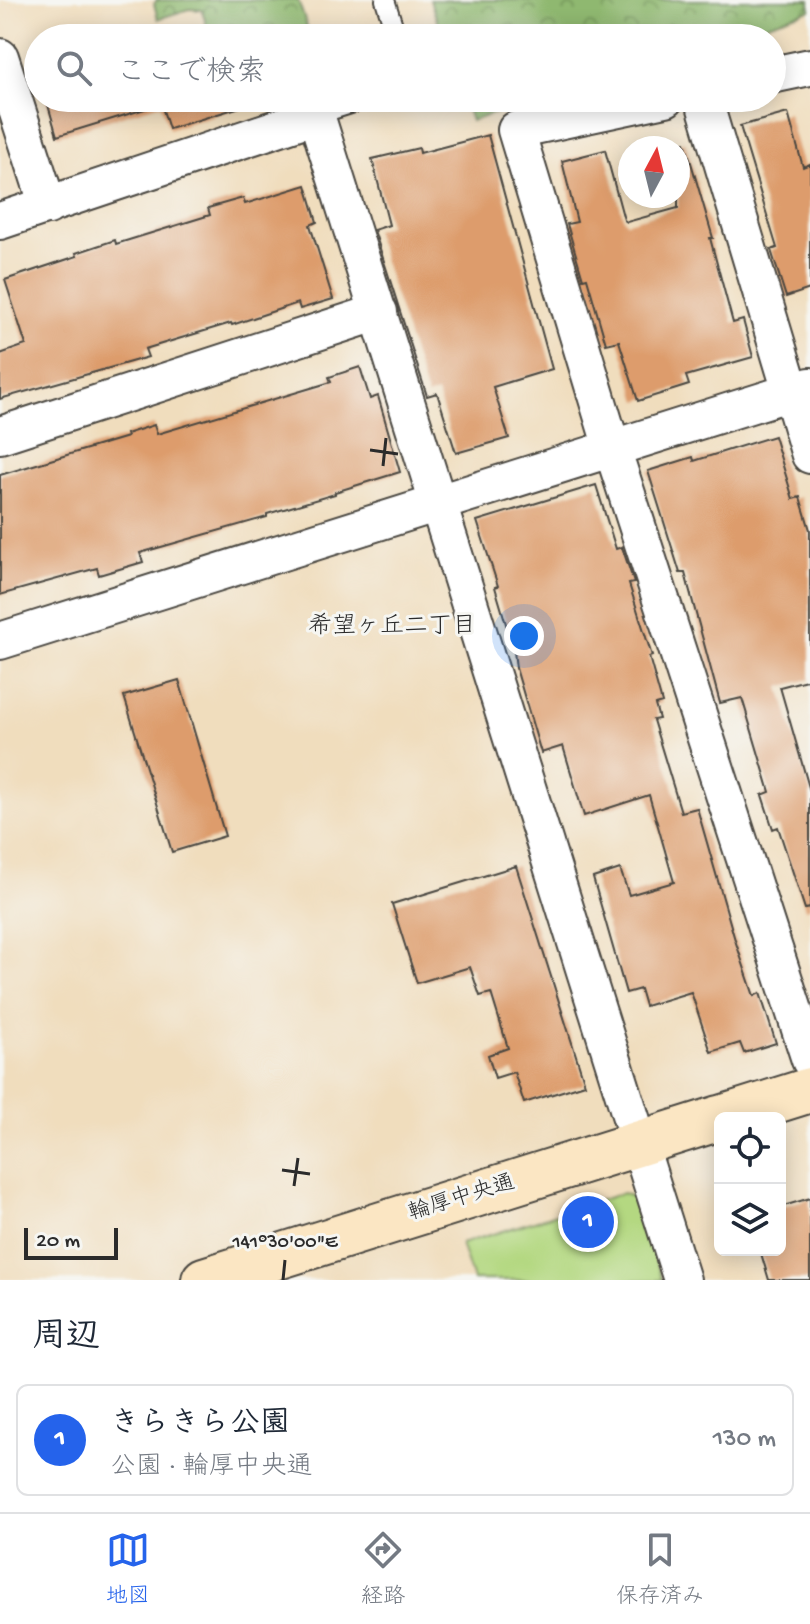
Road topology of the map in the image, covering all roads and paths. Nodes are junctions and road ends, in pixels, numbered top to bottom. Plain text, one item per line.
1 (385, 0) edge
2 (393, 24) edge
3 (0, 57) edge
4 (810, 67) edge
5 (786, 72) edge
6 (326, 112) edge
7 (600, 112) edge
8 (708, 112) edge
9 (316, 115) junction
10 (48, 206) junction
11 (0, 221) edge
12 (379, 312) junction
13 (800, 390) edge
14 (0, 435) edge
15 (612, 448) junction
16 (810, 455) edge
17 (438, 503) junction
18 (0, 641) edge
19 (810, 1060) edge
20 (810, 1090) edge
21 (740, 1112) edge
22 (714, 1120) edge
23 (638, 1144) junction
24 (204, 1280) edge
25 (682, 1280) edge

1 - 2 lane
3 - 10 street
4 - 5 street
6 - 9 lane
7 - 15 street
8 - 13 street
9 - 10 street
9 - 12 street
10 - 11 street
12 - 14 street
12 - 17 street
13 - 15 street
13 - 16 street
15 - 17 street
15 - 19 street
17 - 18 street
17 - 23 street
20 - 21 street, 輪厚中央通
22 - 23 street, 輪厚中央通
23 - 24 street, 輪厚中央通
23 - 25 street

